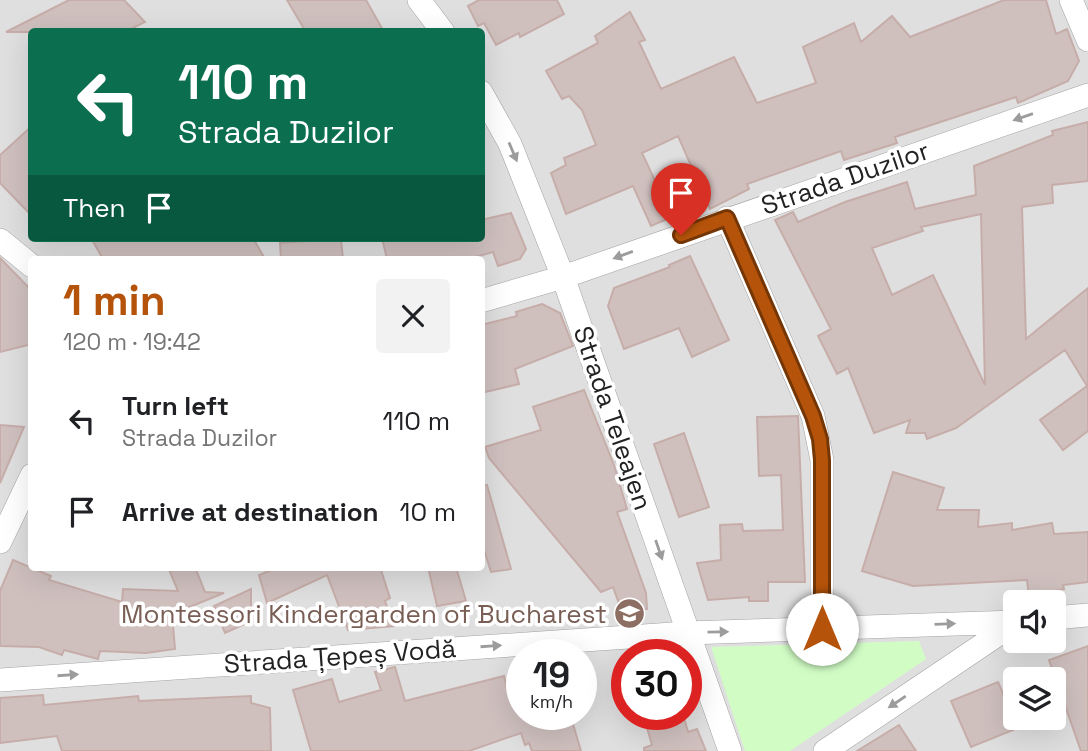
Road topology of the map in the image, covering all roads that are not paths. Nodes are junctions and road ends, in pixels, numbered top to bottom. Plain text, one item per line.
1 (419, 0) edge
2 (1071, 0) edge
3 (440, 28) edge
4 (1088, 40) edge
5 (1088, 94) edge
6 (485, 99) edge
7 (727, 218) junction
8 (0, 240) edge
9 (28, 262) edge
10 (563, 276) junction
11 (485, 300) edge
12 (28, 483) edge
13 (0, 542) edge
14 (1088, 615) edge
15 (1066, 617) edge
16 (1003, 622) edge
17 (822, 629) junction
18 (1003, 630) edge
19 (687, 633) junction
20 (0, 680) edge
21 (730, 751) edge
22 (825, 751) edge

1 - 3 street
2 - 4 street
5 -> 7 street, Strada Duzilor
6 -> 10 street, Strada Teleajen
7 -> 10 street, Strada Duzilor
7 - 17 street
8 - 9 street
10 - 11 street, Strada Duzilor
10 -> 19 street, Strada Teleajen
12 - 13 street
14 - 15 street
17 -> 16 street, Strada Țepeș Vodă
19 -> 17 street, Strada Țepeș Vodă
18 -> 22 street
20 -> 19 street, Strada Țepeș Vodă
19 - 21 street, Strada Teleajen

